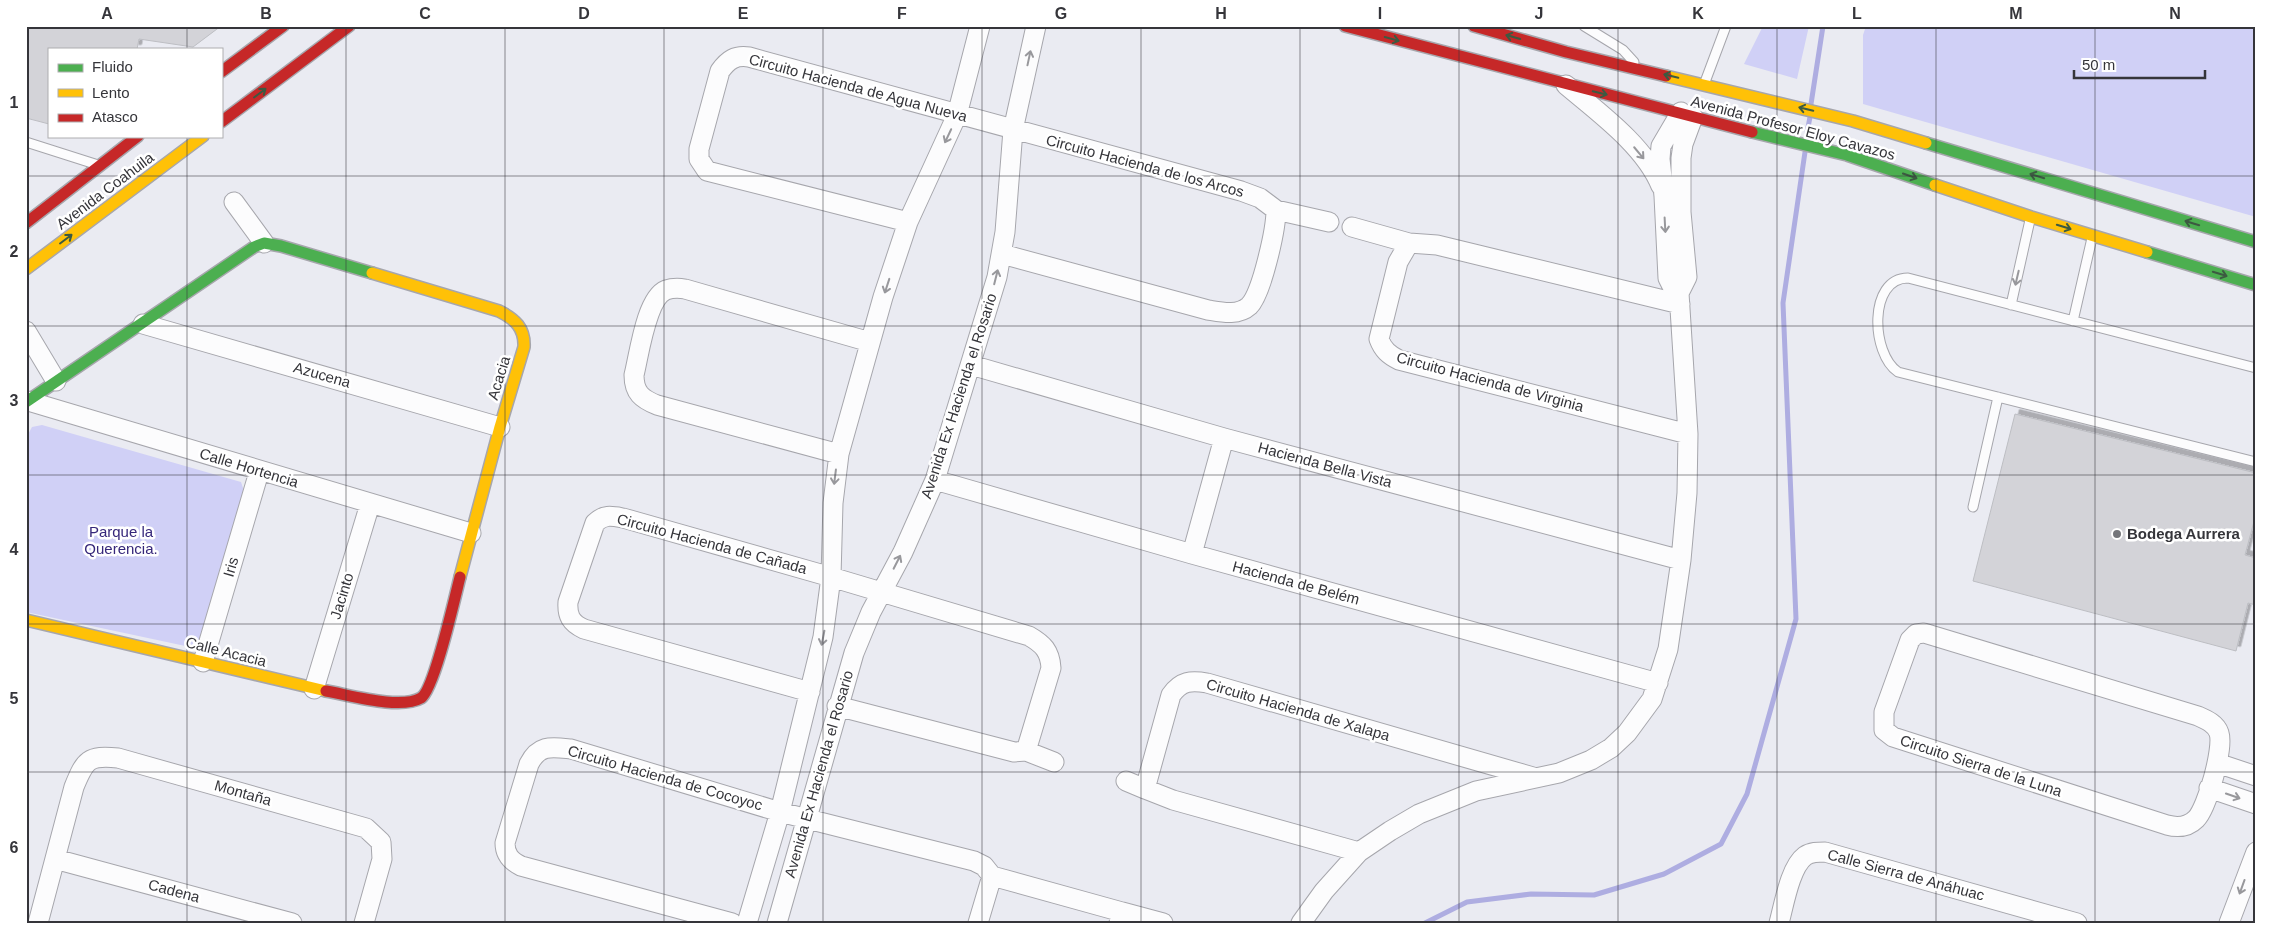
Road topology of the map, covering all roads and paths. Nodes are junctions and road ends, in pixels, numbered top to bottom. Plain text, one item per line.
1 (282, 26) edge
2 (331, 26) edge
3 (349, 26) edge
4 (980, 26) edge
5 (1036, 26) edge
6 (1345, 26) edge
7 (1474, 26) edge
8 (1584, 26) edge
9 (1726, 26) edge
10 (330, 40) junction
11 (1642, 70) junction
12 (222, 71) edge
13 (1565, 84) junction
14 (1704, 84) junction
15 (957, 115) junction
16 (1687, 115) junction
17 (222, 121) edge
18 (1013, 130) junction
19 (135, 138) edge
20 (200, 138) edge
21 (26, 142) edge
22 (100, 166) junction
23 (1664, 196) junction
24 (234, 202) dead end
25 (1276, 210) junction
26 (2031, 217) junction
27 (908, 222) junction
28 (1329, 222) dead end
29 (26, 223) edge
30 (1352, 227) dead end
31 (2093, 236) junction
32 (2256, 242) edge
33 (1410, 243) junction
34 (264, 244) junction
35 (1002, 254) junction
36 (26, 269) edge
37 (2256, 285) edge
38 (1680, 298) junction
39 (2011, 305) junction
40 (2073, 321) junction
41 (144, 324) junction
42 (26, 331) edge
43 (870, 342) junction
44 (971, 365) junction
45 (2256, 368) edge
46 (56, 381) junction
47 (1998, 397) junction
48 (27, 401) edge
49 (500, 426) junction
50 (1688, 434) junction
51 (1224, 438) junction
52 (838, 454) junction
53 (2256, 462) edge
54 (259, 472) junction
55 (935, 480) junction
56 (370, 504) junction
57 (1973, 507) dead end
58 (471, 534) junction
59 (1192, 554) junction
60 (1681, 560) junction
61 (831, 577) junction
62 (882, 592) junction
63 (26, 620) edge
64 (203, 662) junction
65 (1658, 683) junction
66 (314, 689) junction
67 (810, 692) junction
68 (420, 698) joint
69 (838, 706) junction
70 (1026, 751) junction
71 (1054, 762) dead end
72 (2217, 763) junction
73 (2256, 776) edge
74 (1536, 778) junction
75 (1126, 781) dead end
76 (2209, 788) junction
77 (1145, 789) junction
78 (2256, 804) edge
79 (780, 812) junction
80 (806, 818) junction
81 (1359, 852) junction
82 (2256, 852) edge
83 (55, 859) junction
84 (992, 876) junction
85 (1120, 917) edge
86 (38, 923) edge
87 (292, 923) edge
88 (364, 923) edge
89 (732, 923) edge
90 (747, 923) edge
91 (777, 923) edge
92 (978, 923) edge
93 (1163, 923) edge
94 (1301, 923) edge
95 (1779, 923) edge
96 (2077, 923) edge
97 (2229, 923) edge

1 - 12 street
2 - 10 lane
3 - 10 street
4 - 15 street, Avenida Ex Hacienda el Rosario
18 -> 5 street, Avenida Ex Hacienda el Rosario
6 -> 13 street, Avenida Profesor Eloy Cavazos
11 -> 7 street, Avenida Profesor Eloy Cavazos
8 - 11 lane
9 - 14 lane
17 -> 10 street
14 -> 11 street, Avenida Profesor Eloy Cavazos
13 -> 16 street, Avenida Profesor Eloy Cavazos
13 -> 23 street
32 -> 14 street, Avenida Profesor Eloy Cavazos
15 - 18 street, Circuito Hacienda de Agua Nueva
15 -> 27 street, Avenida Ex Hacienda el Rosario
15 - 27 street, Circuito Hacienda de Agua Nueva
16 - 23 street
16 -> 26 street, Avenida Profesor Eloy Cavazos
16 - 38 street
18 - 25 street, Circuito Hacienda de los Arcos
18 - 35 street, Avenida Ex Hacienda el Rosario
19 - 22 street, Avenida Coahuila
36 -> 20 street, Avenida Coahuila
21 - 22 lane
22 - 29 street, Avenida Coahuila
23 -> 38 street
24 - 34 street
25 - 28 street
25 - 35 street
26 -> 31 street, Avenida Profesor Eloy Cavazos
26 -> 39 lane
27 -> 43 street, Avenida Ex Hacienda el Rosario
30 - 33 street
31 -> 37 street, Avenida Profesor Eloy Cavazos
31 - 40 lane
33 - 38 street
33 - 50 street, Circuito Hacienda de Virginia
34 - 41 street
34 - 49 street, Acacia
44 -> 35 street, Avenida Ex Hacienda el Rosario
38 - 50 street
39 - 40 lane
39 - 47 lane
40 - 45 lane
41 - 46 street
41 - 49 street, Azucena
42 - 46 street
43 - 52 street, Avenida Ex Hacienda el Rosario
43 - 52 street
44 - 51 street, Hacienda Bella Vista
44 - 55 street, Avenida Ex Hacienda el Rosario
46 - 48 street
47 - 53 lane
47 - 57 lane
48 - 54 street, Calle Hortencia
49 - 58 street, Acacia
50 - 60 street
51 - 59 street
51 - 60 street, Hacienda Bella Vista
52 -> 61 street, Avenida Ex Hacienda el Rosario
54 - 56 street, Calle Hortencia
54 - 64 street, Iris
55 - 59 street, Hacienda de Belém
62 -> 55 street, Avenida Ex Hacienda el Rosario
56 - 58 street, Calle Hortencia
56 - 66 street, Jacinto
58 - 68 street, Acacia
59 - 65 street, Hacienda de Belém
60 - 65 street
61 - 62 street, Circuito Hacienda de Cañada
61 -> 67 street, Avenida Ex Hacienda el Rosario
61 - 67 street, Circuito Hacienda de Cañada
62 - 69 street, Avenida Ex Hacienda el Rosario
62 - 70 street, Circuito Hacienda de Cañada
63 - 64 street, Calle Acacia
64 - 66 street, Calle Acacia
65 - 74 street
66 - 68 street, Calle Acacia
67 - 79 street, Avenida Ex Hacienda el Rosario
69 - 70 street
69 - 80 street, Avenida Ex Hacienda el Rosario
70 - 71 street
72 - 73 street
72 - 76 street, Circuito Sierra de la Luna
72 - 76 street, Circuito Sierra de la Luna
74 - 77 street, Circuito Hacienda de Xalapa
74 - 81 street
75 - 77 street
76 -> 78 street
77 - 81 street
79 - 80 street
79 - 89 street, Circuito Hacienda de Cocoyoc
79 - 90 street, Avenida Ex Hacienda el Rosario
80 - 84 street
80 - 91 street, Avenida Ex Hacienda el Rosario
81 - 94 street
82 -> 97 street
83 - 86 street
83 - 87 street, Cadena
83 - 88 street, Montaña
84 - 85 street
84 - 92 street
85 - 93 street
95 - 96 street, Calle Sierra de Anáhuac

